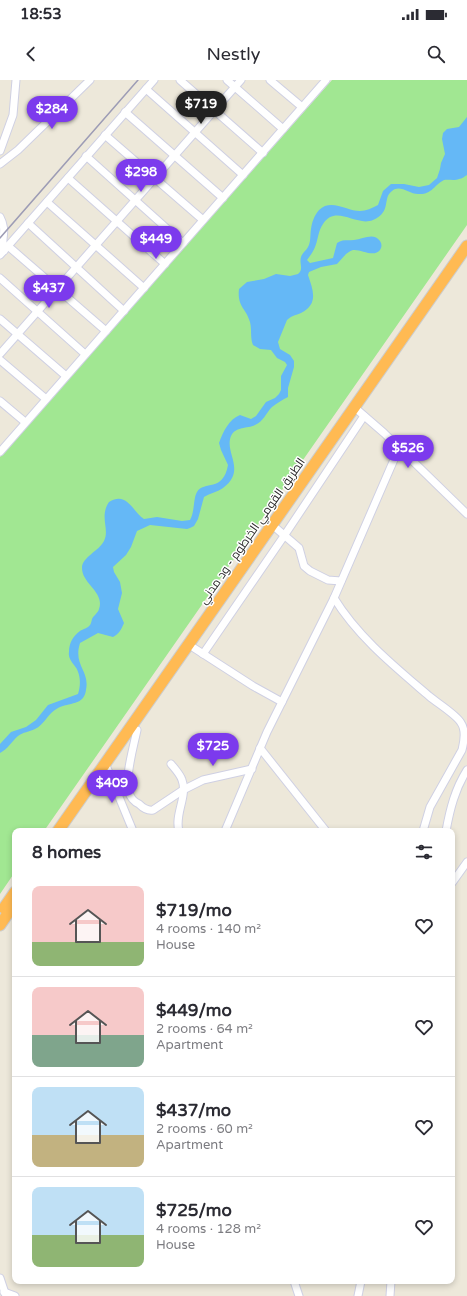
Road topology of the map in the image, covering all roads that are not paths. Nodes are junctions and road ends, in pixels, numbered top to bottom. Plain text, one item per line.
1 (16, 80) edge
2 (90, 80) edge
3 (154, 80) edge
4 (180, 80) edge
5 (227, 80) edge
6 (241, 80) edge
7 (270, 80) edge
8 (322, 81) edge
9 (235, 87) junction
10 (146, 89) junction
11 (302, 107) junction
12 (215, 110) junction
13 (126, 112) junction
14 (283, 130) junction
15 (195, 133) junction
16 (105, 135) junction
17 (0, 151) edge
18 (262, 153) junction
19 (175, 155) junction
20 (86, 156) junction
21 (0, 164) edge
22 (243, 175) junction
23 (68, 178) junction
24 (155, 178) junction
25 (223, 198) junction
26 (135, 200) junction
27 (47, 202) junction
28 (0, 217) edge
29 (204, 220) junction
30 (116, 222) junction
31 (28, 223) junction
32 (183, 243) junction
33 (97, 245) junction
34 (467, 246) edge
35 (4, 251) edge
36 (467, 257) edge
37 (165, 264) junction
38 (76, 266) junction
39 (0, 278) edge
40 (57, 288) junction
41 (144, 288) junction
42 (124, 310) junction
43 (38, 312) junction
44 (0, 319) edge
45 (106, 330) junction
46 (17, 335) junction
47 (0, 354) edge
48 (85, 354) junction
49 (0, 360) edge
50 (66, 376) junction
51 (46, 399) junction
52 (0, 401) edge
53 (360, 412) junction
54 (24, 422) junction
55 (1, 447) edge
56 (400, 448) junction
57 (467, 514) edge
58 (281, 533) junction
59 (341, 581) junction
60 (334, 598) junction
61 (199, 651) junction
62 (282, 702) junction
63 (137, 730) junction
64 (260, 748) junction
65 (172, 764) dead end
66 (107, 767) junction
67 (252, 769) junction
68 (467, 770) edge
69 (96, 788) junction
70 (116, 788) junction
71 (183, 790) junction
72 (60, 828) edge
73 (68, 828) edge
74 (132, 828) edge
75 (179, 828) edge
76 (226, 828) edge
77 (324, 828) edge
78 (424, 828) edge
79 (446, 828) edge
80 (467, 862) edge
81 (455, 879) edge
82 (12, 896) edge
83 (12, 907) edge
84 (0, 914) edge
85 (0, 925) edge
86 (295, 1284) edge
87 (361, 1284) edge
88 (391, 1284) edge
89 (2, 1288) edge
90 (15, 1296) edge
91 (299, 1296) edge
92 (358, 1296) edge
93 (390, 1296) edge

1 - 17 street
2 - 21 street
3 - 10 street
4 - 12 street
5 - 9 street
6 - 9 street
7 - 11 street
8 - 11 street
9 - 12 street
9 - 14 street
10 - 13 street
10 - 15 street
11 - 14 street
12 - 15 street
12 - 18 street
13 - 16 street
13 - 19 street
14 - 18 street
15 - 19 street
15 - 22 street
16 - 20 street
16 - 24 street
18 - 22 street
19 - 24 street
19 - 25 street
20 - 23 street
20 - 26 street
22 - 25 street
23 - 27 street
23 - 30 street
24 - 26 street
24 - 29 street
25 - 29 street
26 - 30 street
26 - 32 street
27 - 31 street
27 - 33 street
28 - 35 street
29 - 32 street
30 - 33 street
30 - 37 street
31 - 35 street
31 - 38 street
32 - 37 street
33 - 38 street
33 - 41 street
34 - 53 highway, الطريق القومي الخرطوم - ود مدني
35 - 40 street
36 - 53 highway, الطريق القومي الخرطوم - ود مدني
37 - 41 street
38 - 40 street
38 - 42 street
39 - 43 street
40 - 43 street
40 - 45 street
41 - 42 street
42 - 45 street
43 - 46 street
43 - 48 street
44 - 46 street
45 - 48 street
46 - 47 street
46 - 50 street
48 - 50 street
49 - 51 street
50 - 51 street
51 - 54 street
52 - 54 street
53 - 56 street
53 - 58 highway, الطريق القومي الخرطوم - ود مدني
53 - 66 highway, الطريق القومي الخرطوم - ود مدني
54 - 55 street
56 - 57 street
56 - 59 street
58 - 59 street
58 - 61 highway, الطريق القومي الخرطوم - ود مدني
59 - 60 street
60 - 62 street
60 - 78 street
61 - 62 street
61 - 63 highway, الطريق القومي الخرطوم - ود مدني
62 - 64 street
63 - 66 highway, الطريق القومي الخرطوم - ود مدني
63 - 71 street
64 - 67 street
64 - 77 street
65 - 71 street
66 - 69 highway, الطريق القومي الخرطوم - ود مدني
66 - 70 street
66 - 72 highway, الطريق القومي الخرطوم - ود مدني
67 - 71 street
67 - 76 street
68 - 79 street
69 - 70 highway
69 - 73 highway, الطريق القومي الخرطوم - ود مدني
70 - 74 street
71 - 75 street
80 - 81 street
82 - 84 highway
83 - 85 highway
86 - 91 street
87 - 92 street
88 - 93 street
89 - 90 street

